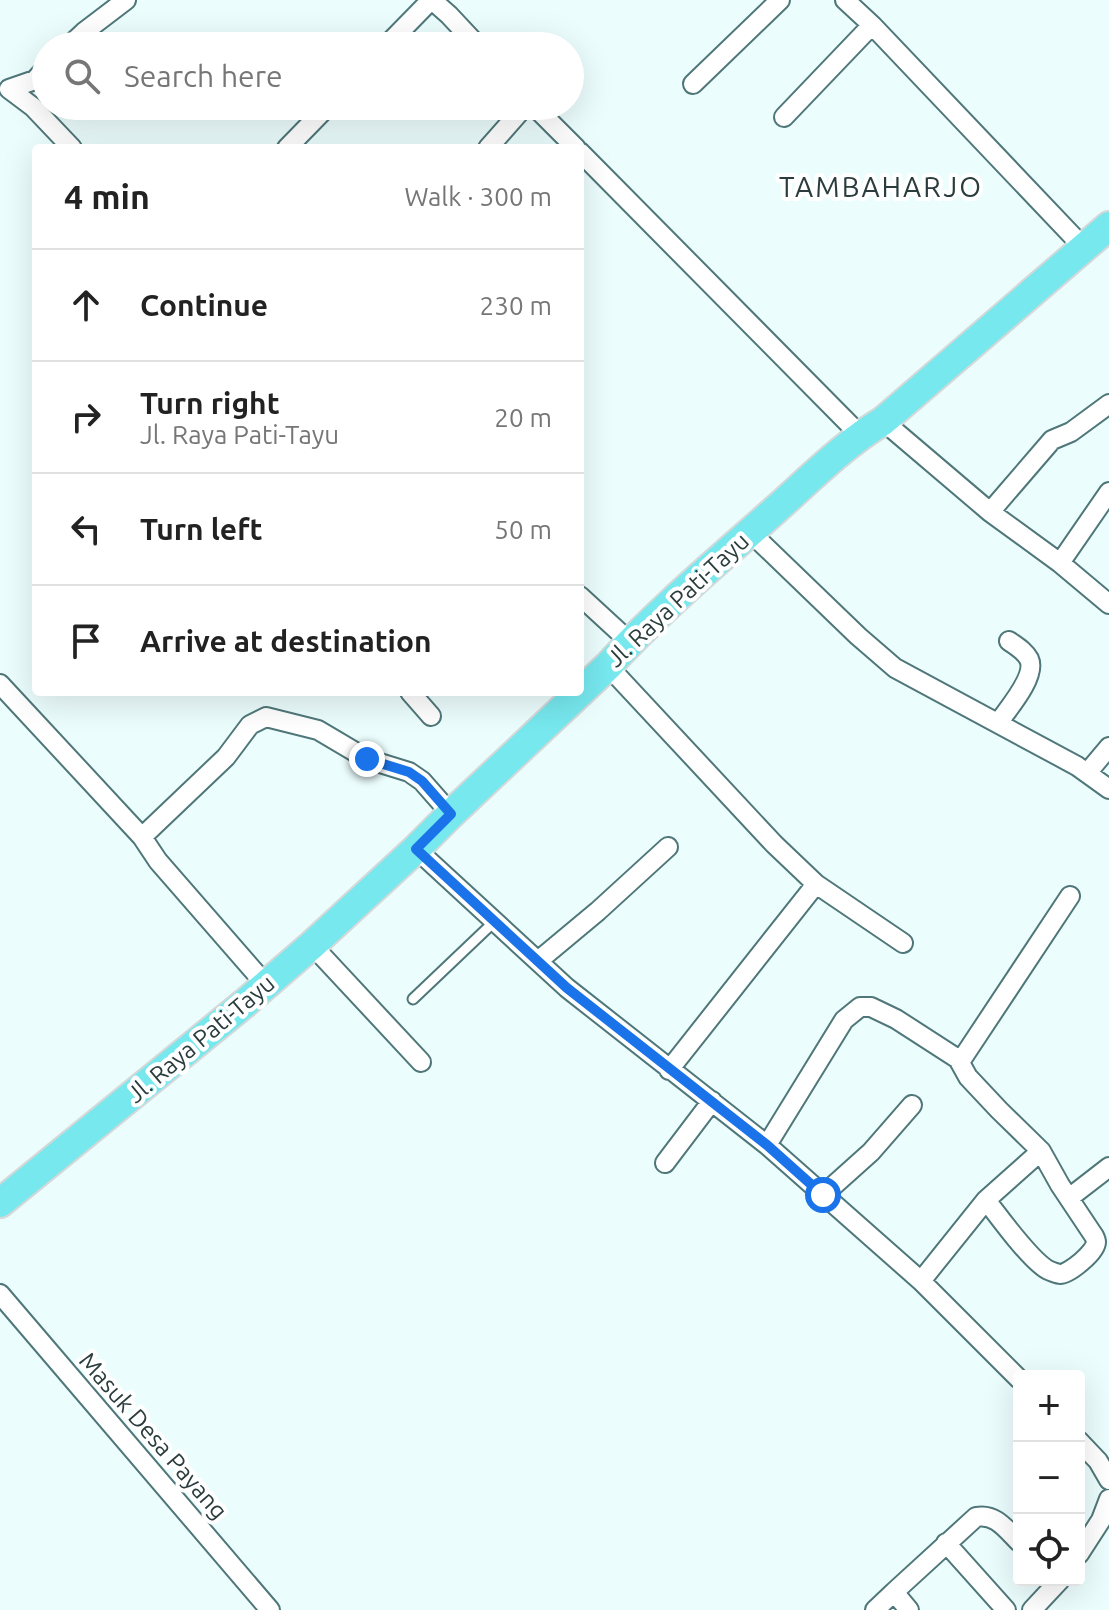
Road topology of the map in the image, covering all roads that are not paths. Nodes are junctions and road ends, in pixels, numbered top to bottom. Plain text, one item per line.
1 (126, 0) edge
2 (431, 0) edge
3 (780, 0) edge
4 (845, 0) edge
5 (872, 25) junction
6 (84, 32) edge
7 (400, 32) edge
8 (465, 32) edge
9 (32, 80) edge
10 (5, 84) edge
11 (693, 84) dead end
12 (32, 106) edge
13 (784, 117) dead end
14 (45, 120) edge
15 (314, 120) edge
16 (513, 120) edge
17 (548, 120) edge
18 (68, 144) edge
19 (291, 144) edge
20 (492, 144) edge
21 (572, 144) edge
22 (584, 156) edge
23 (1109, 226) edge
24 (1084, 248) junction
25 (1109, 404) edge
26 (872, 428) junction
27 (1109, 492) edge
28 (990, 512) junction
29 (750, 532) junction
30 (1060, 563) junction
31 (584, 600) edge
32 (1109, 604) edge
33 (1009, 641) dead end
34 (630, 642) junction
35 (608, 666) junction
36 (0, 684) edge
37 (584, 689) edge
38 (414, 696) edge
39 (576, 696) edge
40 (431, 716) dead end
41 (998, 723) junction
42 (1109, 747) edge
43 (1088, 772) junction
44 (1109, 789) edge
45 (451, 814) junction
46 (142, 837) junction
47 (668, 847) dead end
48 (416, 849) junction
49 (816, 884) junction
50 (1070, 896) dead end
51 (495, 921) junction
52 (903, 943) dead end
53 (312, 945) junction
54 (538, 961) junction
55 (266, 985) junction
56 (413, 999) dead end
57 (421, 1062) dead end
58 (960, 1062) junction
59 (669, 1070) junction
60 (712, 1101) junction
61 (912, 1105) dead end
62 (767, 1145) junction
63 (1041, 1151) junction
64 (665, 1163) dead end
65 (1109, 1167) edge
66 (823, 1195) junction
67 (1069, 1198) junction
68 (986, 1200) junction
69 (0, 1203) edge
70 (1102, 1230) edge
71 (921, 1281) junction
72 (0, 1294) edge
73 (1013, 1373) edge
74 (1080, 1442) edge
75 (1109, 1480) edge
76 (1109, 1499) edge
77 (1013, 1536) edge
78 (946, 1543) junction
79 (1085, 1545) edge
80 (1054, 1586) edge
81 (894, 1592) junction
82 (270, 1610) edge
83 (875, 1610) edge
84 (909, 1610) edge
85 (1006, 1610) edge
86 (1032, 1610) edge

1 - 6 street
2 - 7 street
2 - 8 street
3 - 11 street
4 - 5 street
5 - 13 street
5 - 24 street
9 - 10 street
10 - 12 street
14 - 18 street
15 - 19 street
16 - 20 street
17 - 21 street
22 - 26 street
23 - 24 main road, Jl. Raya Pati-Tayu
24 - 26 main road, Jl. Raya Pati-Tayu
25 - 28 street
26 - 28 street
26 - 29 main road, Jl. Raya Pati-Tayu
27 - 30 street
28 - 30 street
29 - 34 main road, Jl. Raya Pati-Tayu
29 - 41 street
30 - 32 street
31 - 34 street
33 - 41 street
34 - 35 main road, Jl. Raya Pati-Tayu
35 - 37 main road, Jl. Raya Pati-Tayu
35 - 49 street
36 - 46 street
38 - 40 street
39 - 45 main road, Jl. Raya Pati-Tayu
41 - 43 street
42 - 43 street
43 - 44 street
45 - 46 street
45 - 48 main road, Jl. Raya Pati-Tayu
46 - 55 street
47 - 54 street
48 - 51 street
48 - 53 main road, Jl. Raya Pati-Tayu
49 - 52 street
49 - 59 street
50 - 58 street
51 - 54 street
51 - 56 lane
53 - 55 main road, Jl. Raya Pati-Tayu
53 - 57 street
54 - 59 street
55 - 69 main road, Jl. Raya Pati-Tayu
58 - 62 street
58 - 63 street
59 - 60 street
60 - 62 street
60 - 64 street
61 - 66 street
62 - 66 street
63 - 67 street
63 - 68 street
65 - 67 street
66 - 71 street
67 - 70 street
68 - 70 street
68 - 71 street
71 - 73 street
72 - 82 street, Masuk Desa Payang
74 - 75 street
76 - 79 street
77 - 78 street
78 - 81 street
78 - 85 street
80 - 86 street
81 - 83 street
81 - 84 street

